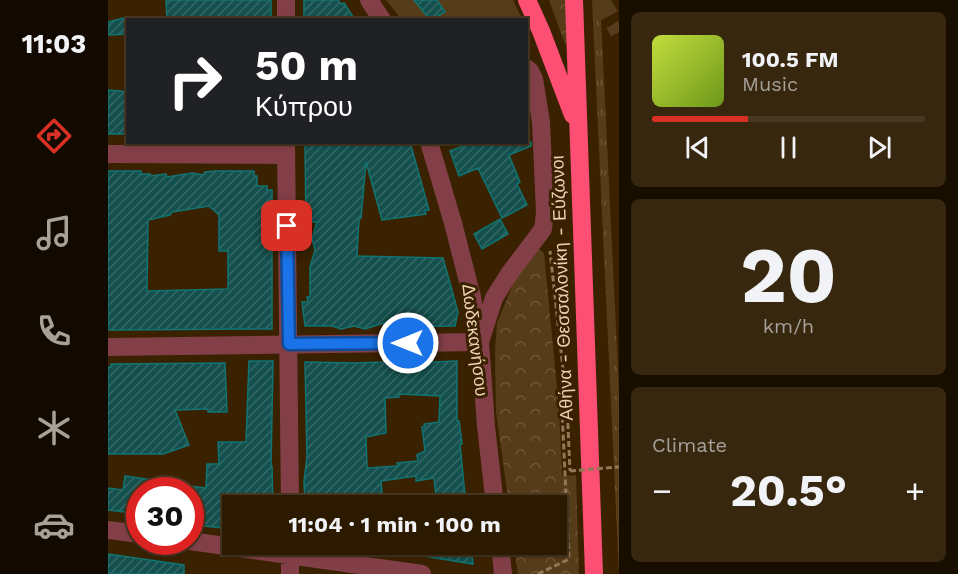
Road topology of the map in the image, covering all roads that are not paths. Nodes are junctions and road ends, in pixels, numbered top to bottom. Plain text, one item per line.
1 (286, 0) edge
2 (369, 0) edge
3 (527, 0) edge
4 (574, 0) edge
5 (286, 18) edge
6 (381, 18) edge
7 (528, 69) edge
8 (578, 129) junction
9 (430, 144) edge
10 (286, 149) edge
11 (108, 154) edge
12 (480, 342) junction
13 (289, 344) junction
14 (108, 347) edge
15 (290, 495) edge
16 (494, 495) edge
17 (108, 530) edge
18 (126, 532) edge
19 (204, 542) edge
20 (222, 544) edge
21 (290, 555) edge
22 (318, 555) edge
23 (501, 555) edge
24 (290, 574) edge
25 (422, 574) edge
26 (503, 574) edge
27 (594, 574) edge

1 - 5 street
2 - 6 street
3 - 8 highway
4 - 8 highway, Αθήνα - Θεσσαλονίκη - Εύζωνοι
7 - 12 street
8 - 27 highway, Αθήνα - Θεσσαλονίκη - Εύζωνοι
9 - 12 street, Δωδεκανήσου
10 - 11 street
10 - 13 street
12 - 13 street
12 - 16 street, Δωδεκανήσου
13 - 14 street
13 - 15 street
17 - 18 street
19 - 20 street
21 - 24 street
22 - 25 street
23 - 26 street

